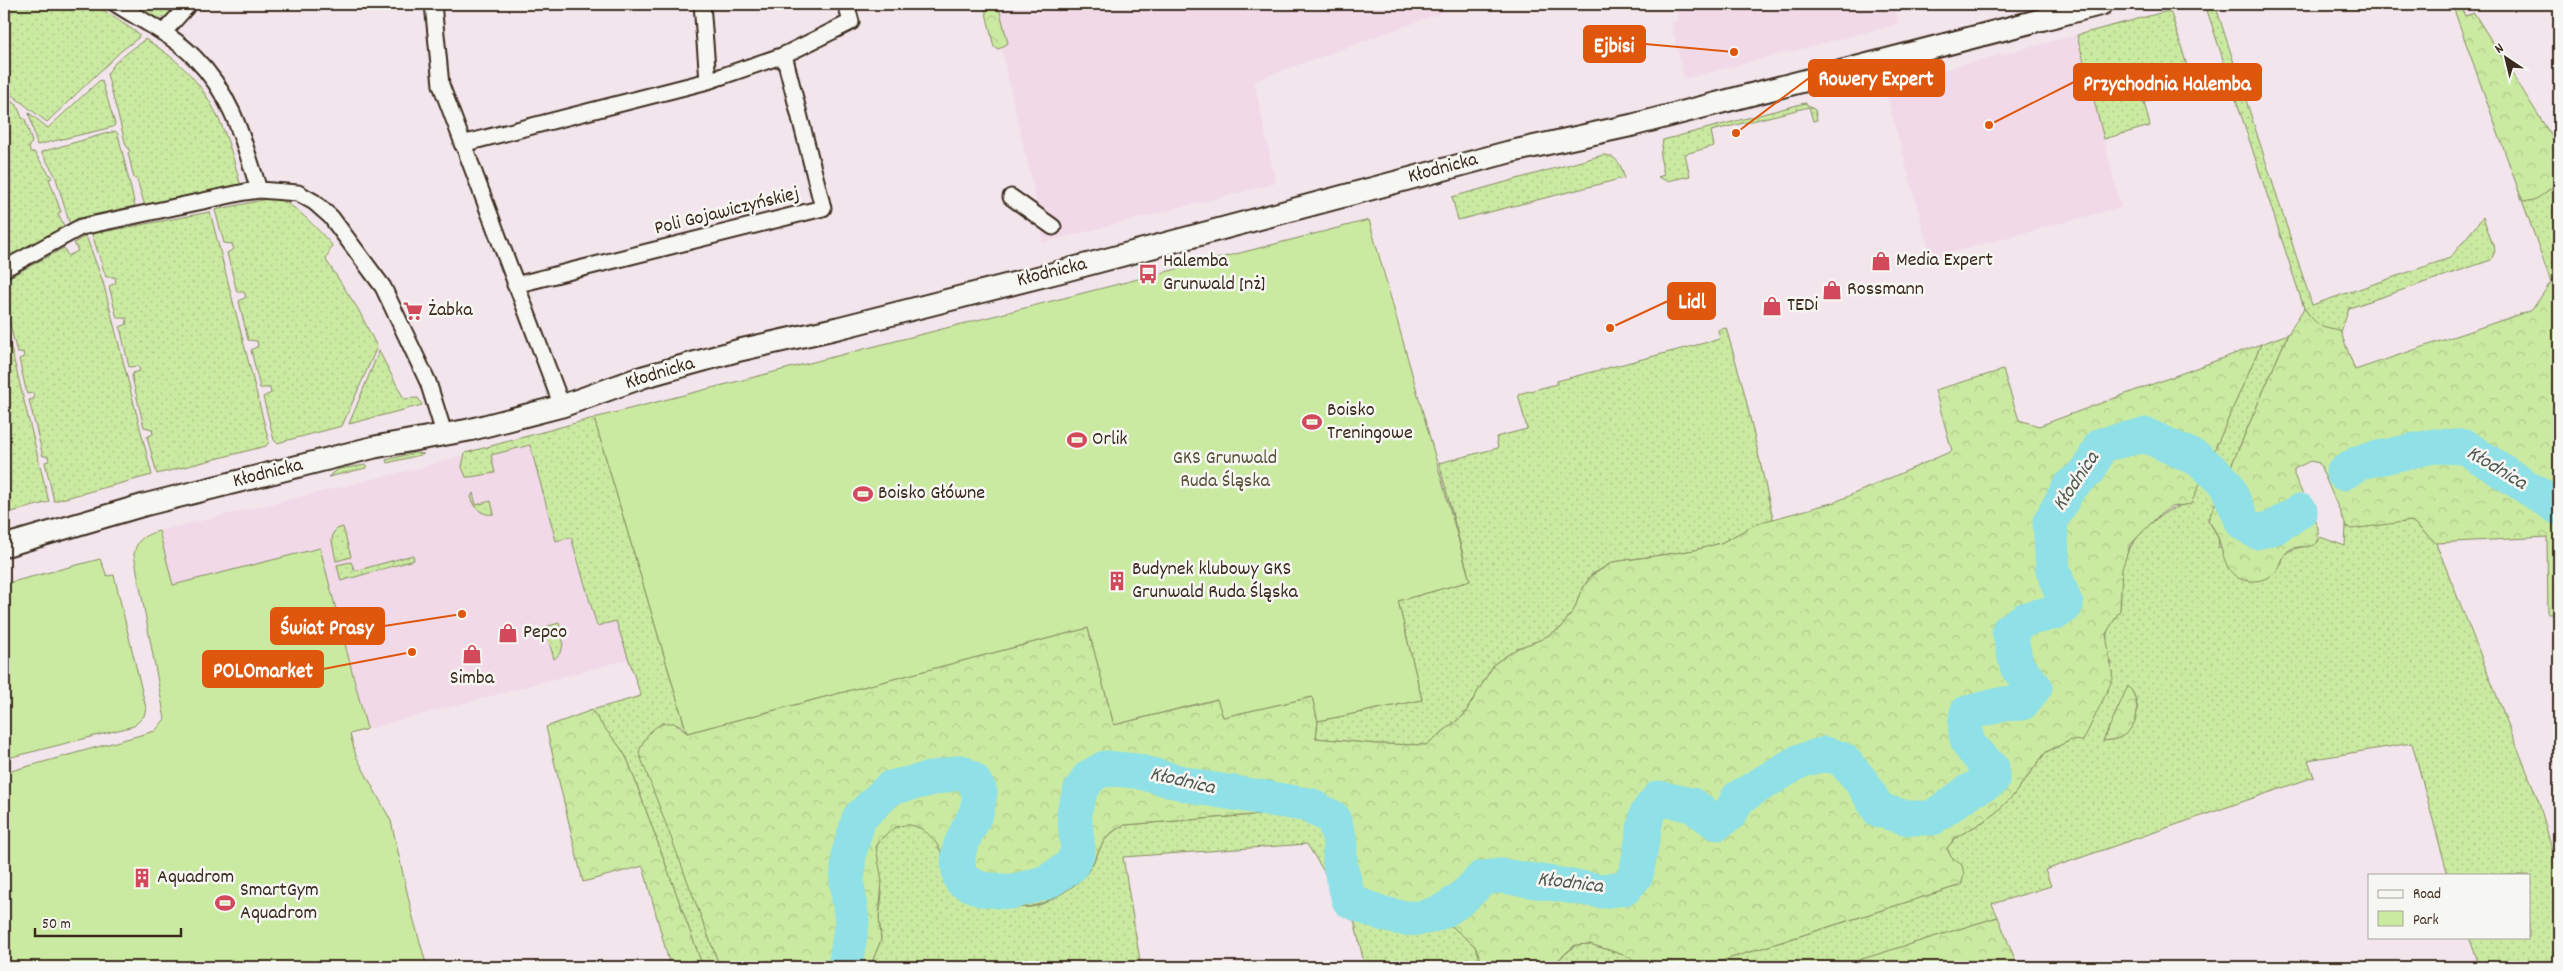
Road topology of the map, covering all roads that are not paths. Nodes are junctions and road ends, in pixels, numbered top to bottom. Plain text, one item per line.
1 (116, 4) edge
2 (189, 4) edge
3 (433, 4) edge
4 (702, 4) edge
5 (846, 4) edge
6 (2102, 4) edge
7 (163, 34) junction
8 (784, 55) junction
9 (708, 80) junction
10 (462, 144) junction
11 (259, 190) junction
12 (1011, 197) dead end
13 (1053, 227) dead end
14 (4, 269) edge
15 (516, 286) junction
16 (562, 406) junction
17 (444, 433) junction
18 (4, 546) edge

1 - 7 street
2 - 7 street
3 - 10 street
4 - 9 street
5 - 8 street
6 - 16 street, Kłodnicka
7 - 11 street
8 - 9 street
8 - 15 street, Poli Gojawiczyńskiej
9 - 10 street
10 - 15 street
11 - 14 street
11 - 17 street
12 - 13 street
15 - 16 street
16 - 17 street, Kłodnicka
17 - 18 street, Kłodnicka

